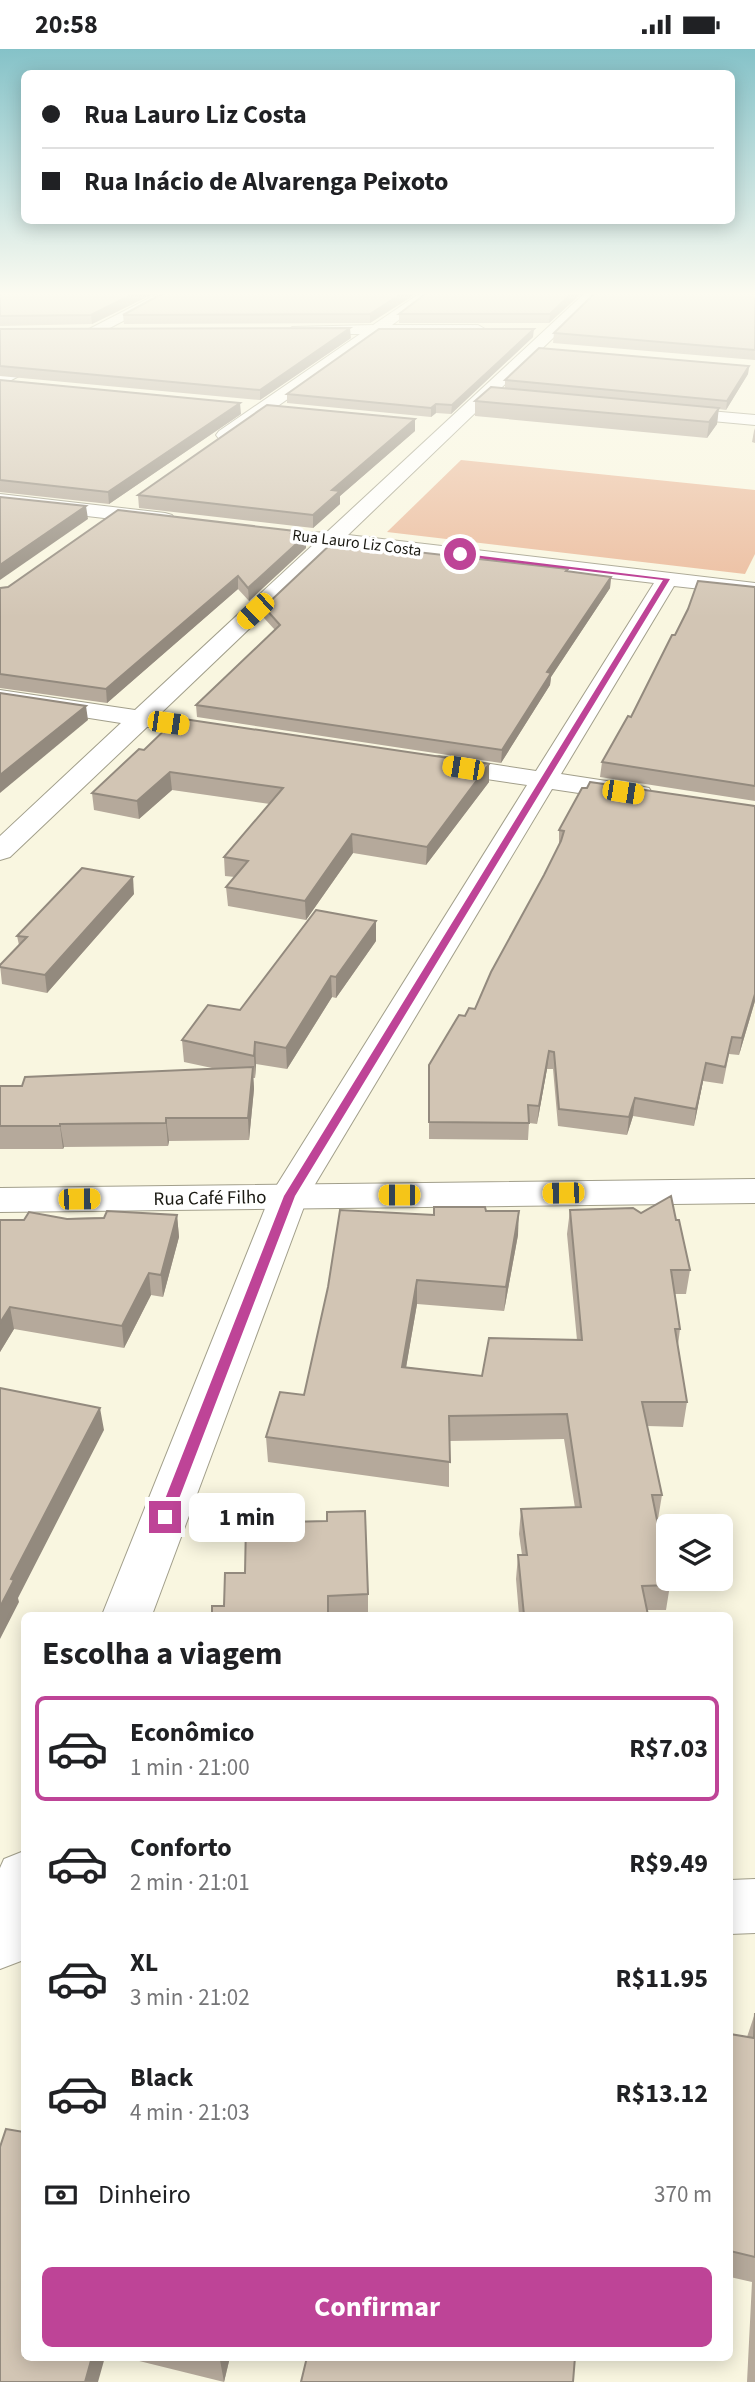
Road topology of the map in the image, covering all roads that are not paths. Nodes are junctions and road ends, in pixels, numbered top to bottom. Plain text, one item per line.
1 (274, 401) edge
2 (477, 401) edge
3 (236, 405) edge
4 (264, 408) junction
5 (647, 410) edge
6 (291, 411) edge
7 (755, 421) edge
8 (424, 423) dead end
9 (451, 426) junction
10 (210, 446) edge
11 (135, 498) dead end
12 (0, 500) edge
13 (113, 513) junction
14 (181, 521) edge
15 (91, 529) edge
16 (290, 534) edge
17 (331, 539) junction
18 (667, 579) junction
19 (755, 589) edge
20 (0, 697) edge
21 (141, 718) junction
22 (181, 725) edge
23 (410, 759) edge
24 (544, 780) junction
25 (663, 798) edge
26 (0, 851) edge
27 (755, 1191) edge
28 (289, 1196) junction
29 (0, 1200) edge
30 (128, 1612) edge
31 (21, 1888) edge
32 (755, 1906) edge
33 (733, 1907) edge
34 (7, 1932) edge

1 - 4 street
2 - 9 street
3 - 4 street
4 - 6 street
4 - 10 street
5 - 7 street
8 - 9 street
9 - 17 street
11 - 13 street
12 - 13 street
13 - 14 street
13 - 15 street
16 - 17 street, Rua Lauro Liz Costa
17 - 18 street, Rua Lauro Liz Costa
17 - 21 street
18 - 19 street, Rua Lauro Liz Costa
18 - 24 street
20 - 21 street
21 - 22 street
21 - 26 street
23 - 24 street
24 - 25 street
24 - 28 street
27 - 28 street, Rua Café Filho
28 - 29 street, Rua Café Filho
28 - 30 street
31 - 34 street
32 - 33 street

